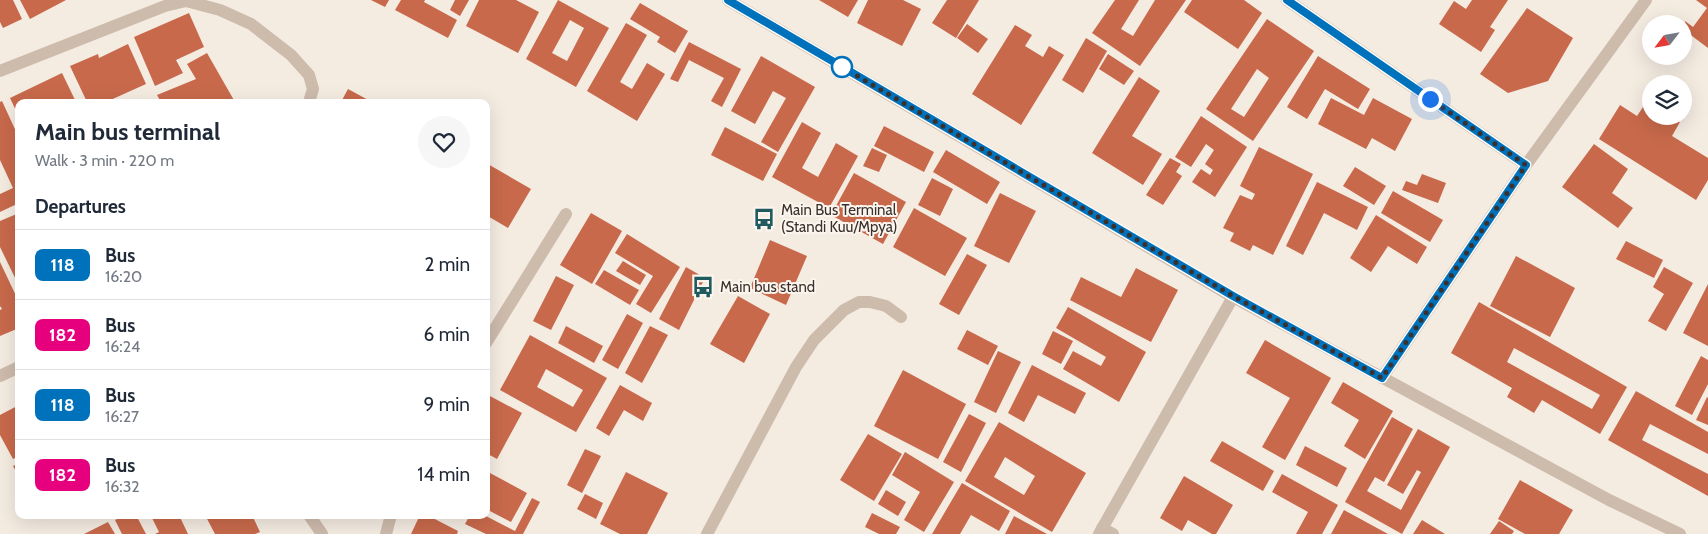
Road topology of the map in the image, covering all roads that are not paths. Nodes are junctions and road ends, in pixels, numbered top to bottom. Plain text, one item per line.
1 (728, 0) edge
2 (1287, 0) edge
3 (1646, 0) edge
4 (1306, 5) edge
5 (0, 72) edge
6 (310, 99) edge
7 (1526, 165) junction
8 (566, 214) dead end
9 (1233, 296) junction
10 (901, 317) dead end
11 (490, 337) edge
12 (15, 369) edge
13 (0, 376) edge
14 (1382, 378) junction
15 (311, 519) edge
16 (390, 519) edge
17 (317, 532) edge
18 (1105, 532) edge
19 (386, 534) edge
20 (707, 534) edge
21 (1680, 534) edge

1 - 9 street
2 - 4 street
3 - 7 street
4 - 7 street
5 - 6 street
7 - 14 street
8 - 11 street
9 - 14 street
9 - 18 street
10 - 20 street
12 - 13 street
14 - 21 street
15 - 17 street
16 - 19 street

